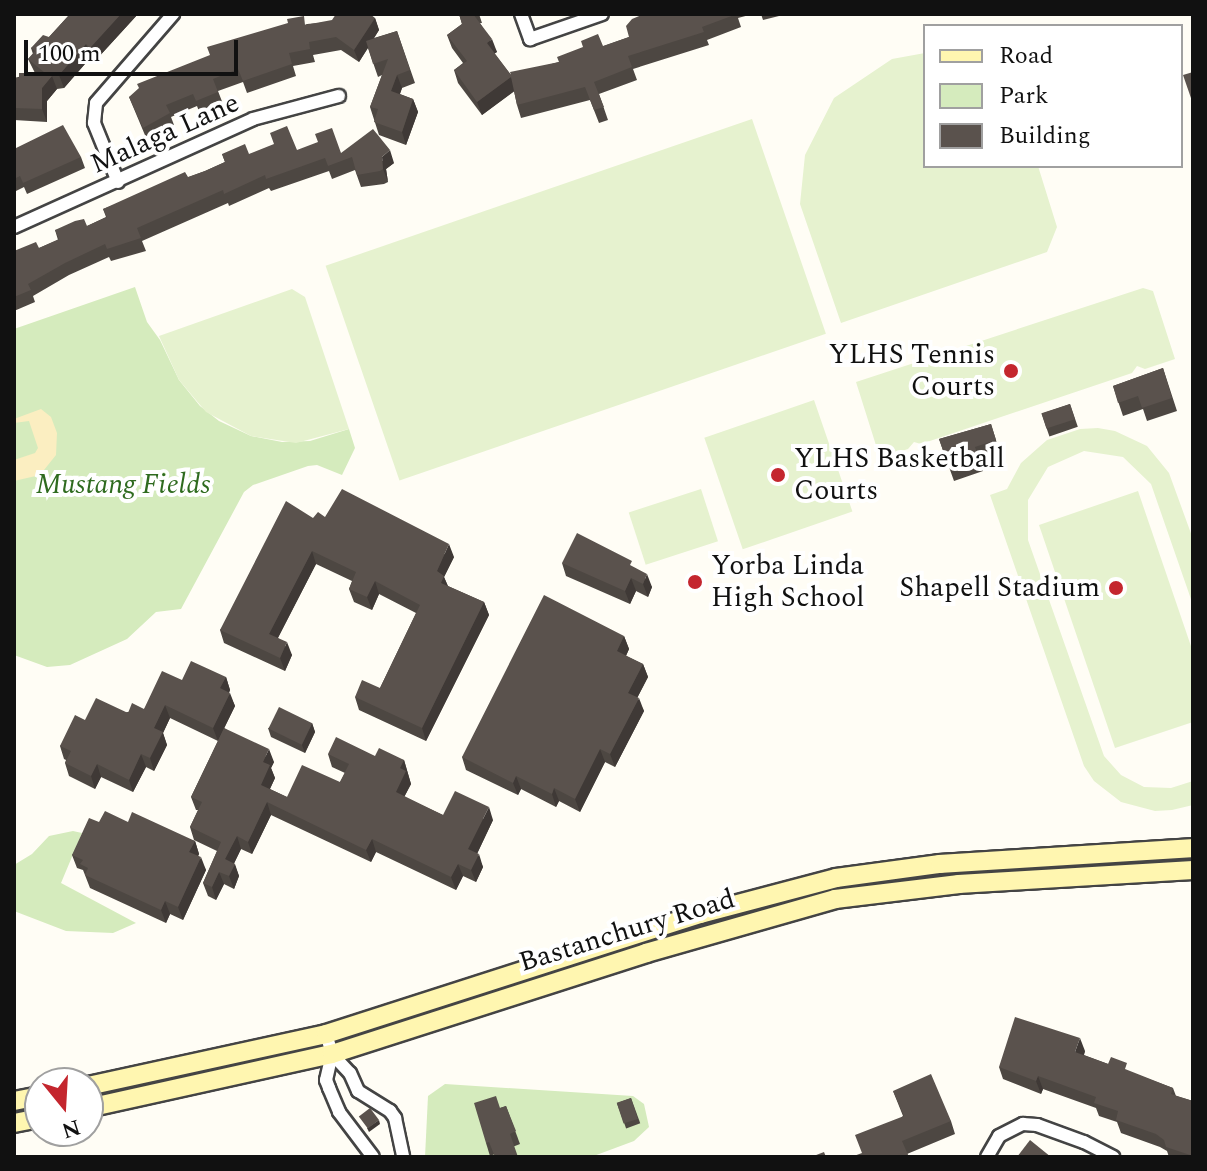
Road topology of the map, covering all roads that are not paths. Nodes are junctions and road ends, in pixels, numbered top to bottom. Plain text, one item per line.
1 (173, 14) edge
2 (521, 14) edge
3 (602, 14) edge
4 (339, 96) dead end
5 (118, 182) junction
6 (14, 227) edge
7 (1193, 848) edge
8 (985, 861) junction
9 (1193, 870) edge
10 (792, 889) junction
11 (877, 892) junction
12 (695, 938) junction
13 (326, 1034) junction
14 (332, 1054) junction
15 (104, 1083) edge
16 (104, 1104) edge
17 (399, 1156) edge
18 (373, 1157) edge
19 (987, 1157) edge
20 (1113, 1157) edge

1 - 5 street
2 - 3 street
4 - 5 street, Malaga Lane
5 - 6 street, Malaga Lane
7 - 8 main road, Bastanchury Road
8 - 10 main road, Bastanchury Road
8 - 11 main road
9 - 11 main road, Bastanchury Road
10 - 12 main road
10 - 13 main road, Bastanchury Road
11 - 12 main road, Bastanchury Road
12 - 14 main road, Bastanchury Road
13 - 14 street
13 - 15 main road, Bastanchury Road
14 - 16 main road, Bastanchury Road
14 - 17 street
14 - 18 street
19 - 20 street

